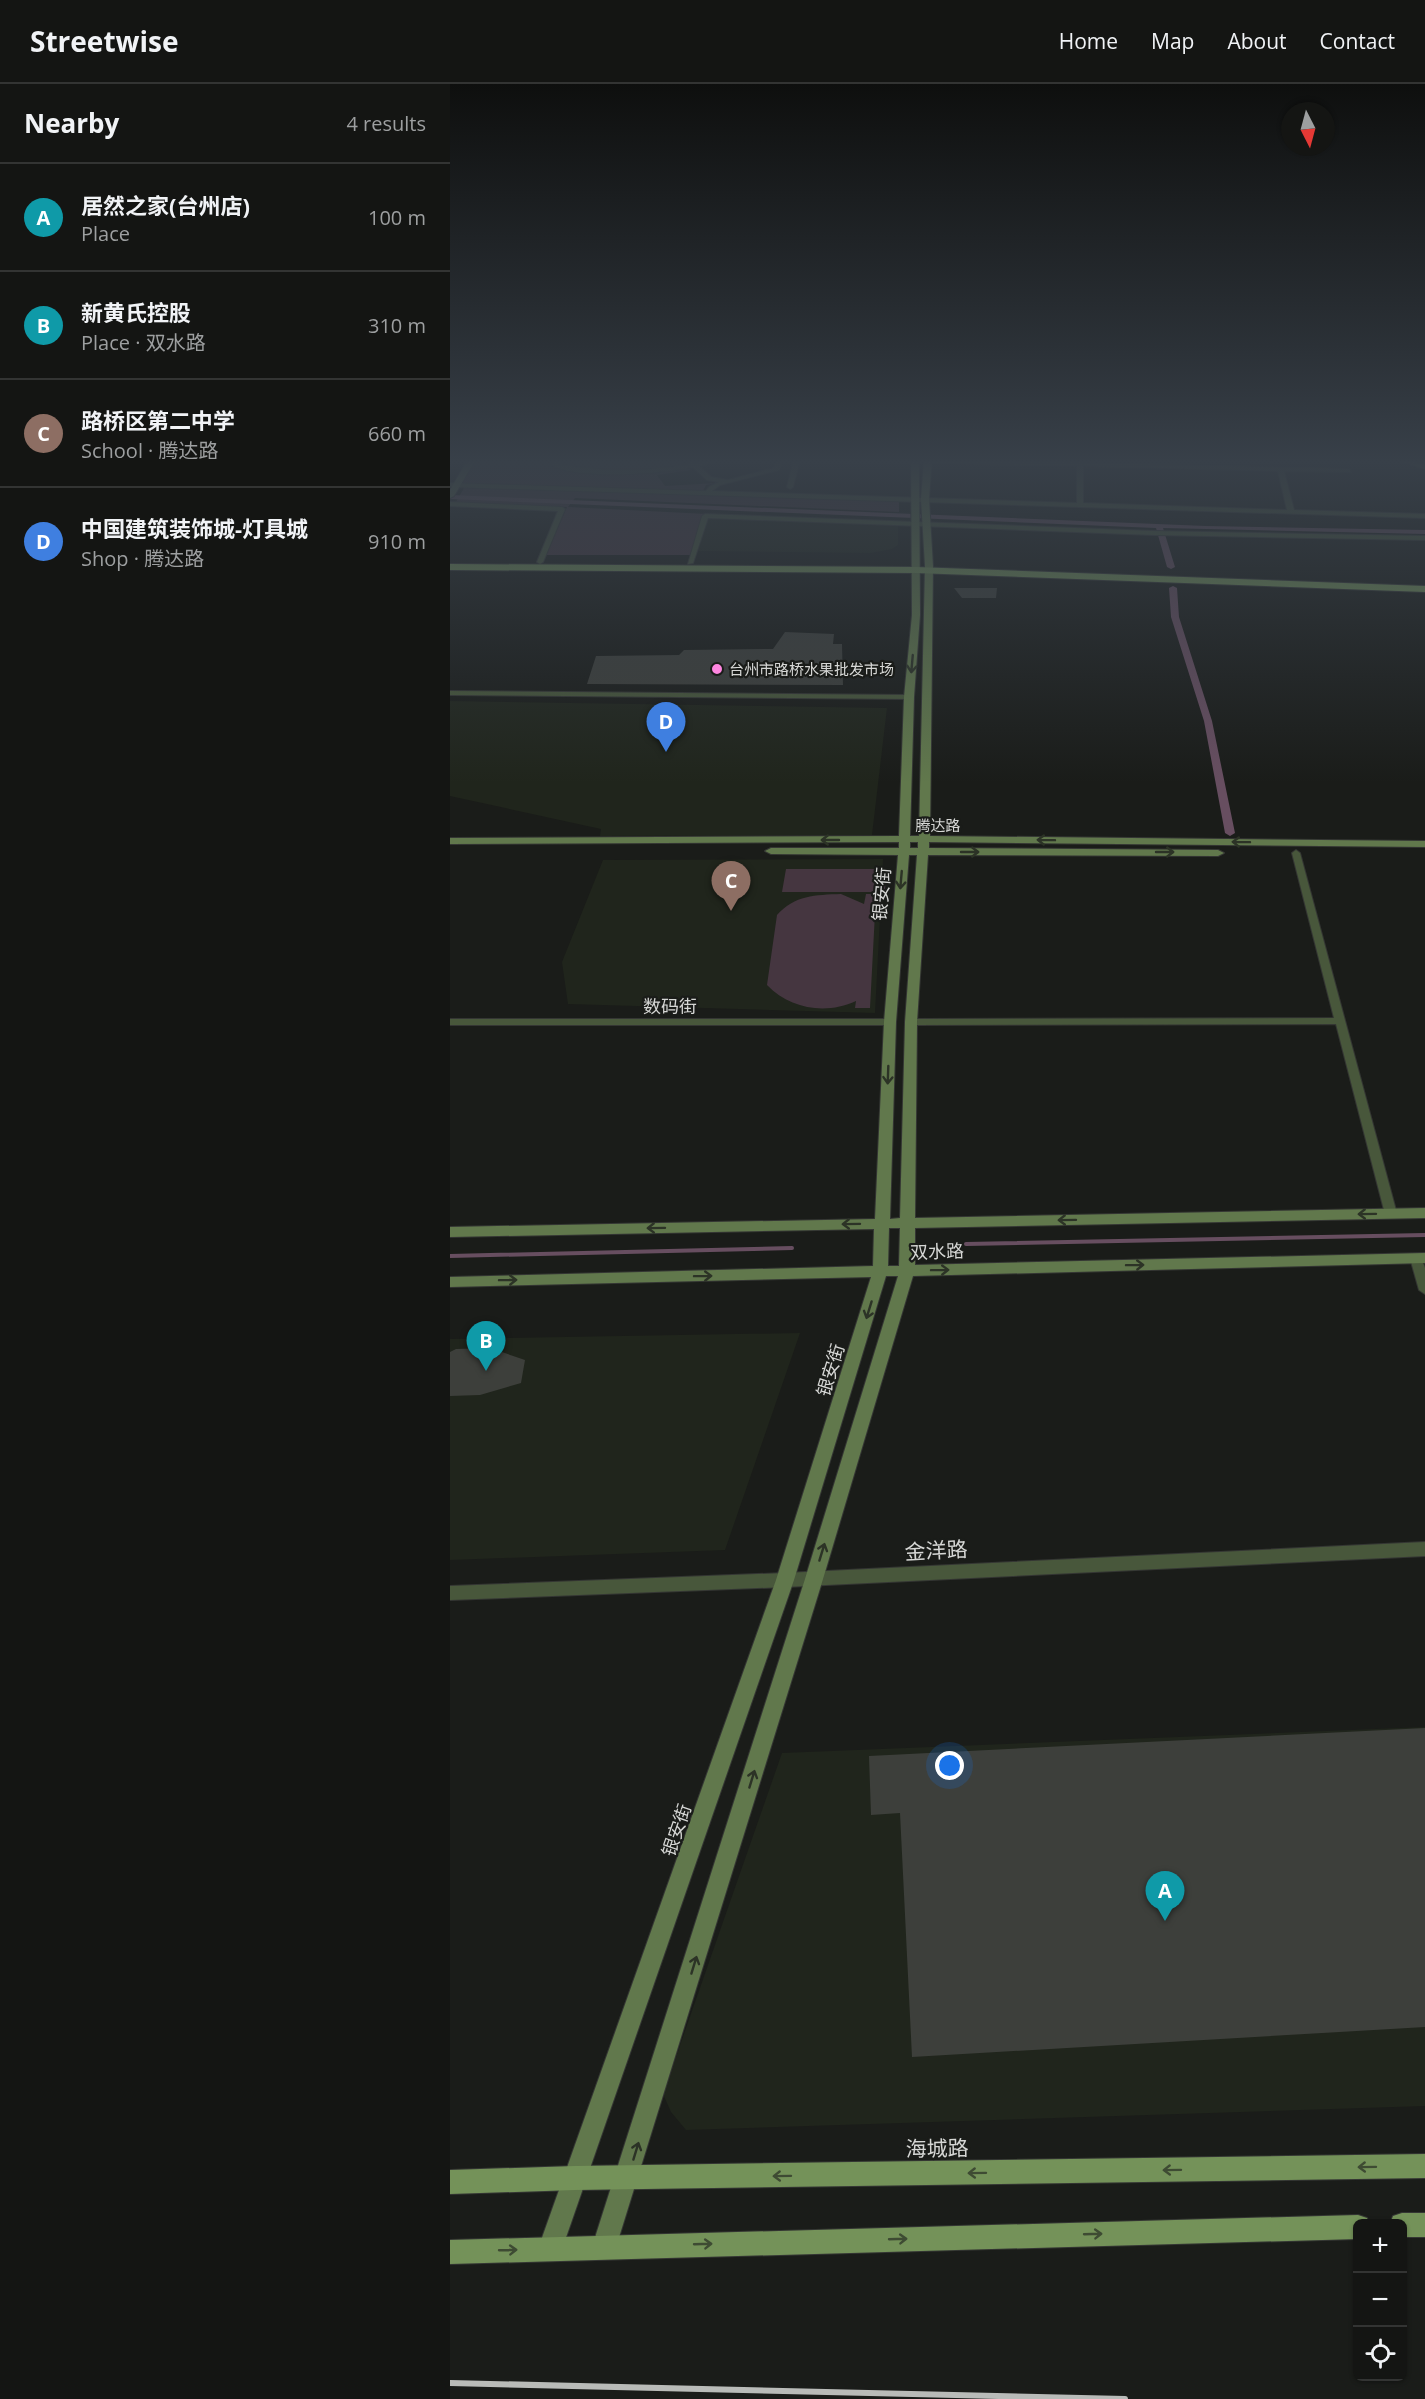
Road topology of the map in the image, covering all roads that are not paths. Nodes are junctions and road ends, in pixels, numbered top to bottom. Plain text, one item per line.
1 (466, 567) edge
2 (878, 567) edge
3 (923, 568) junction
4 (1425, 584) edge
5 (1425, 589) edge
6 (450, 693) edge
7 (909, 697) junction
8 (450, 842) edge
9 (1425, 844) edge
10 (904, 845) junction
11 (924, 845) junction
12 (450, 851) edge
13 (1296, 853) junction
14 (1425, 854) edge
15 (450, 1022) edge
16 (890, 1022) junction
17 (911, 1022) junction
18 (1340, 1022) junction
19 (1425, 1213) edge
20 (1390, 1214) junction
21 (882, 1223) junction
22 (907, 1223) junction
23 (450, 1232) edge
24 (1421, 1258) edge
25 (907, 1271) junction
26 (880, 1272) junction
27 (450, 1282) edge
28 (1425, 1290) edge
29 (1425, 1549) edge
30 (814, 1579) junction
31 (784, 1580) junction
32 (450, 1593) edge
33 (1425, 2166) edge
34 (575, 2178) junction
35 (627, 2178) junction
36 (450, 2182) edge
37 (1407, 2225) edge
38 (1425, 2225) edge
39 (1353, 2227) edge
40 (604, 2247) junction
41 (550, 2249) junction
42 (450, 2252) edge

1 - 3 main road
2 - 3 main road
3 - 4 main road
3 - 5 main road
3 -> 7 main road, 银安街
3 - 11 main road, 银安街
6 - 7 street
7 - 10 main road, 银安街
10 -> 8 main road, 腾达路
9 -> 11 main road, 腾达路
10 - 11 main road, 腾达路
10 - 12 main road, 腾达路
10 -> 16 main road, 银安街
11 -> 13 main road, 腾达路
11 - 17 main road, 银安街
13 - 14 main road, 腾达路
13 - 18 street
15 - 16 street, 数码街
16 -> 21 main road, 银安街
17 - 18 street
17 - 22 main road, 银安街
18 - 20 street
19 - 20 main road, 双水路
20 -> 22 main road, 双水路
21 - 22 main road, 双水路
21 -> 23 main road, 双水路
21 - 26 main road, 银安街
22 - 25 main road, 银安街
25 -> 24 main road, 双水路
24 - 28 street
25 - 26 main road, 双水路
30 -> 25 main road, 银安街
27 -> 26 main road, 双水路
26 -> 31 main road, 银安街
29 - 30 street, 金洋路
30 - 31 street, 金洋路
35 -> 30 main road, 银安街
31 - 32 street, 金洋路
31 - 34 main road, 银安街
33 -> 35 main road, 海城路
34 - 35 main road, 海城路
34 - 36 main road, 海城路
34 - 41 main road, 银安街
35 - 40 main road, 银安街
37 - 38 main road
40 -> 39 main road
40 - 41 main road
42 -> 41 main road

